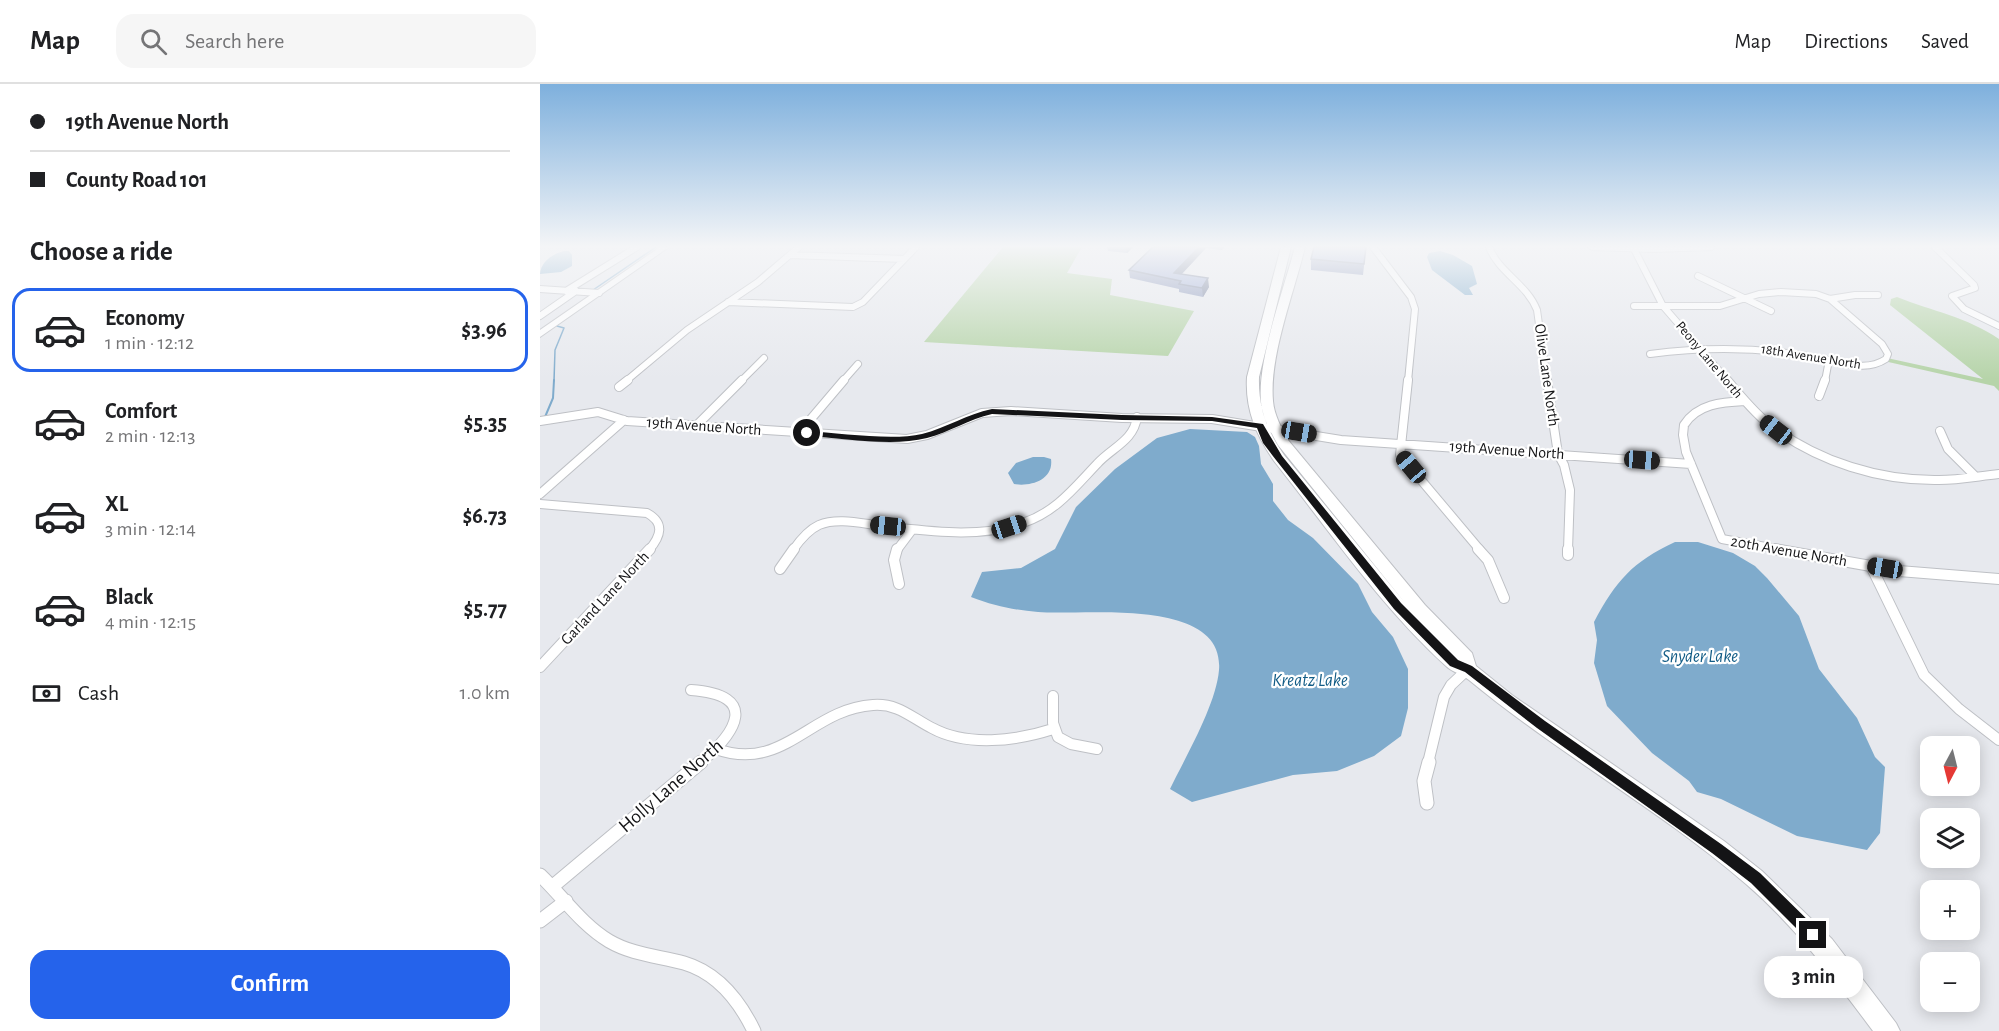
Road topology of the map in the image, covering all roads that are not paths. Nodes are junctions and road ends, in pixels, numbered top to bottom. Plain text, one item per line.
1 (576, 291) edge
2 (578, 291) edge
3 (602, 291) edge
4 (744, 291) edge
5 (874, 291) edge
6 (1275, 291) edge
7 (1288, 291) edge
8 (1407, 291) edge
9 (1528, 291) edge
10 (1655, 291) edge
11 (1730, 291) edge
12 (1966, 291) edge
13 (599, 293) junction
14 (1878, 295) dead end
15 (1746, 299) junction
16 (1830, 299) junction
17 (728, 302) junction
18 (1634, 306) dead end
19 (1663, 306) junction
20 (1771, 311) dead end
21 (540, 316) edge
22 (1999, 326) edge
23 (540, 334) edge
24 (1701, 350) junction
25 (1650, 354) dead end
26 (764, 358) dead end
27 (1829, 360) junction
28 (858, 364) dead end
29 (619, 387) dead end
30 (1818, 396) dead end
31 (1745, 401) junction
32 (1137, 417) junction
33 (624, 420) junction
34 (540, 422) edge
35 (696, 426) junction
36 (1268, 427) junction
37 (1940, 431) dead end
38 (799, 433) junction
39 (1400, 442) junction
40 (1558, 454) junction
41 (1691, 464) junction
42 (1999, 474) edge
43 (1976, 476) junction
44 (540, 494) edge
45 (540, 504) edge
46 (912, 530) junction
47 (1722, 539) joint
48 (1569, 555) dead end
49 (1871, 566) junction
50 (780, 570) dead end
51 (1999, 579) edge
52 (899, 584) dead end
53 (1504, 598) dead end
54 (540, 667) edge
55 (1468, 669) junction
56 (691, 690) dead end
57 (1053, 696) dead end
58 (1053, 729) junction
59 (1999, 740) edge
60 (716, 749) junction
61 (1097, 749) dead end
62 (1427, 803) dead end
63 (540, 875) edge
64 (553, 886) junction
65 (566, 901) junction
66 (540, 921) edge
67 (754, 1031) edge
68 (1888, 1031) edge

1 - 21 street
2 - 13 street
3 - 13 street
4 - 17 street
5 - 17 street
6 - 36 main road
7 - 36 main road
8 - 39 street
9 - 40 street, Olive Lane North
10 - 19 street, Peony Lane North
11 - 15 street
12 - 22 street
13 - 23 street
14 - 16 street
15 - 16 street
15 - 19 street
15 - 20 street
16 - 27 street, 18th Avenue North
17 - 29 street
18 - 19 street
19 - 24 street, Peony Lane North
24 - 25 street, 18th Avenue North
24 - 27 street, 18th Avenue North
24 - 31 street, Peony Lane North
26 - 35 street
27 - 30 street
28 - 38 street
31 - 41 street, Peony Lane North
31 - 43 street
32 - 36 street, 19th Avenue North
32 - 38 street, 19th Avenue North
32 - 46 street
33 - 34 street, 19th Avenue North
33 - 35 street, 19th Avenue North
33 - 44 street
35 - 38 street, 19th Avenue North
36 - 39 street, 19th Avenue North
36 - 55 main road
37 - 43 street
39 - 40 street, 19th Avenue North
39 - 53 street
40 - 41 street, 19th Avenue North
40 - 48 street, Olive Lane North
41 - 47 street, Peony Lane North
42 - 43 street
45 - 54 street, Garland Lane North
46 - 50 street
46 - 52 street
47 - 49 street, 20th Avenue North
49 - 51 street, 20th Avenue North
49 - 59 street
55 - 62 street
55 - 68 main road
56 - 60 street, Holly Lane North
57 - 58 street
58 - 60 street
58 - 61 street
60 - 64 street, Holly Lane North
63 - 64 street
64 - 65 street
65 - 66 street
65 - 67 street

